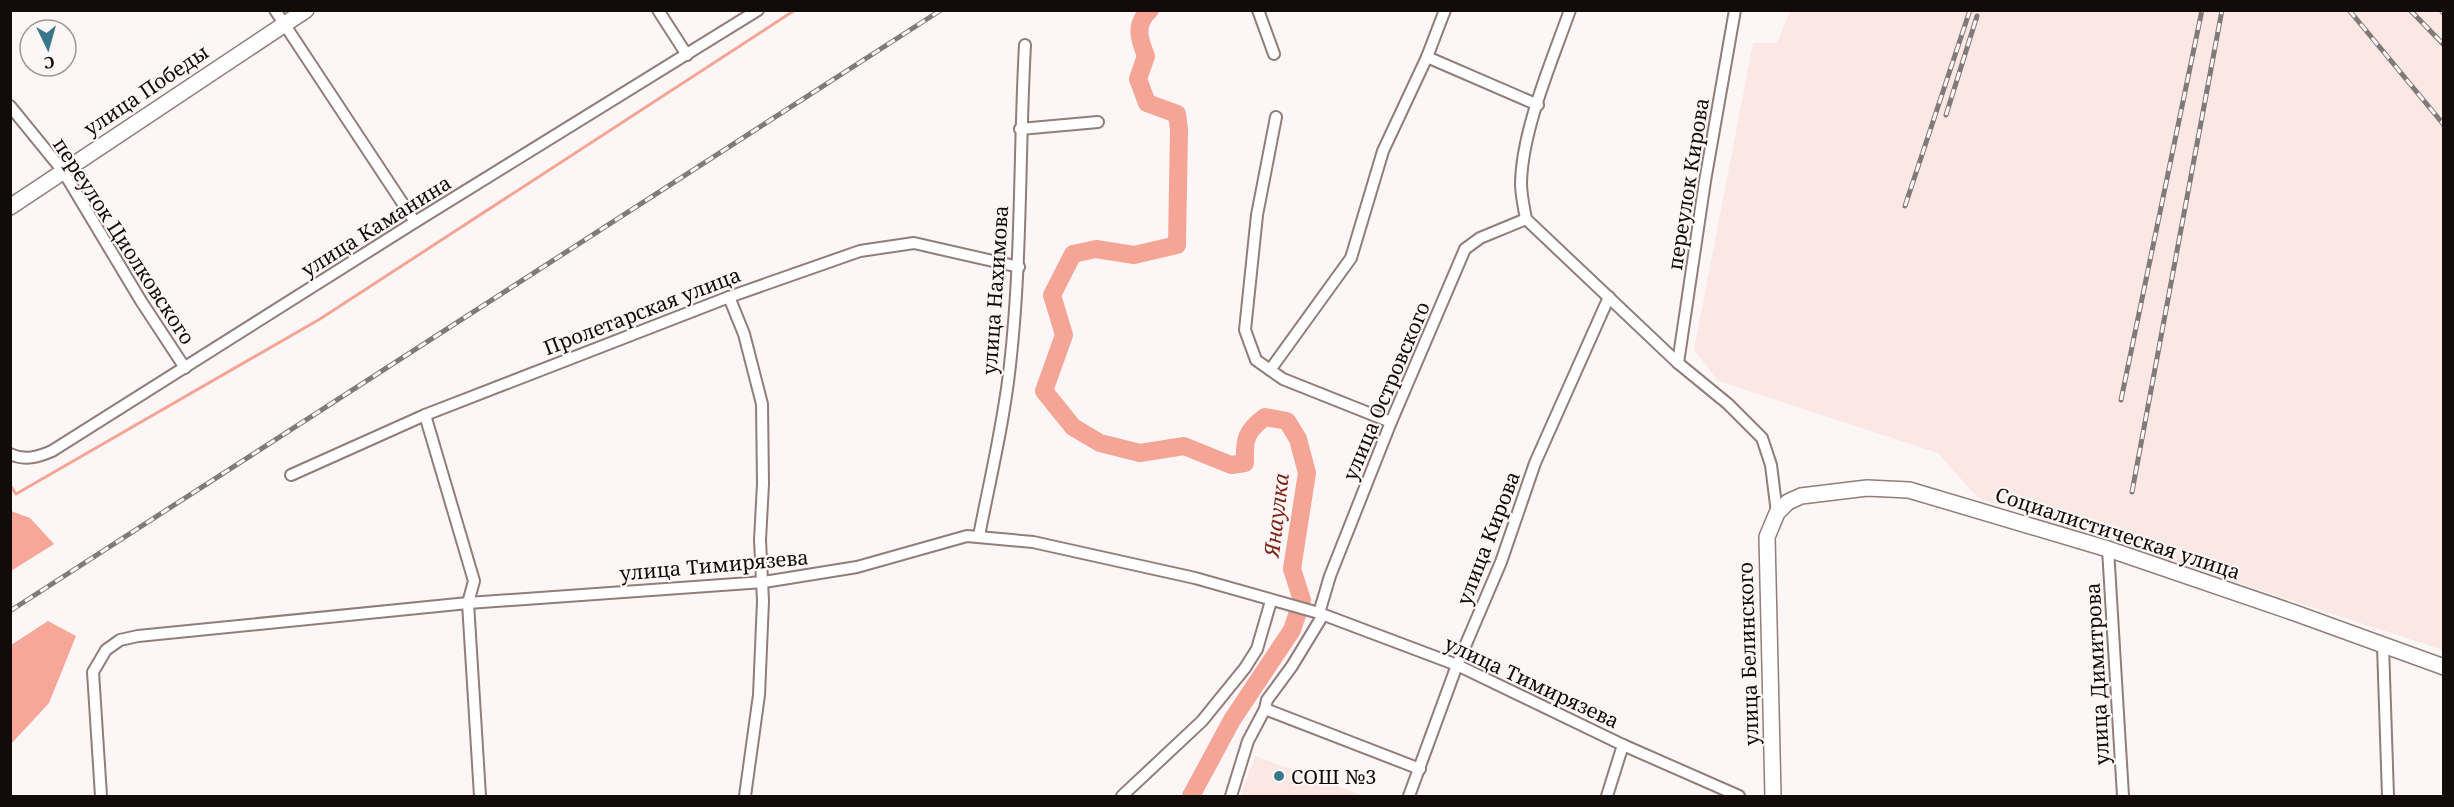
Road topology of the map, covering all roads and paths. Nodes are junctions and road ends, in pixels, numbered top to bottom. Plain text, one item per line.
1 (275, 10) edge
2 (306, 10) edge
3 (658, 10) edge
4 (758, 10) edge
5 (1258, 10) edge
6 (1445, 10) edge
7 (1569, 10) edge
8 (1736, 10) edge
9 (284, 24) junction
10 (1025, 45) dead end
11 (1274, 54) dead end
12 (687, 55) junction
13 (1427, 57) junction
14 (1538, 105) junction
15 (10, 106) edge
16 (1276, 117) dead end
17 (1098, 122) dead end
18 (1020, 129) junction
19 (63, 171) junction
20 (10, 207) edge
21 (1526, 219) junction
22 (415, 222) junction
23 (1018, 267) junction
24 (729, 297) junction
25 (1609, 297) junction
26 (1678, 363) junction
27 (185, 368) junction
28 (1270, 370) junction
29 (425, 415) junction
30 (1391, 422) junction
31 (10, 454) edge
32 (291, 475) dead end
33 (1777, 513) junction
34 (980, 536) junction
35 (2108, 549) junction
36 (764, 582) junction
37 (1277, 602) junction
38 (468, 603) junction
39 (1321, 614) junction
40 (2383, 646) junction
41 (1457, 665) junction
42 (2444, 667) edge
43 (1265, 709) junction
44 (1623, 745) junction
45 (1420, 769) junction
46 (101, 796) edge
47 (480, 796) edge
48 (745, 796) edge
49 (1122, 796) edge
50 (1231, 796) edge
51 (1409, 796) edge
52 (1607, 796) edge
53 (1739, 796) edge
54 (1773, 796) edge
55 (2123, 796) edge
56 (2388, 796) edge

1 - 9 street
2 - 9 street, улица Победы
3 - 12 street
4 - 12 street, улица Каманина
5 - 11 street
6 - 13 street
7 - 14 street
8 - 26 street, переулок Кирова
9 - 19 street, улица Победы
9 - 22 street
10 - 18 street, улица Нахимова
12 - 22 street, улица Каманина
13 - 14 street
13 - 28 street
14 - 21 street
15 - 19 street, переулок Циолковского
16 - 28 street
17 - 18 street
18 - 23 street, улица Нахимова
19 - 20 street, улица Победы
19 - 27 street, переулок Циолковского
21 - 25 street
21 - 30 street, улица Островского
22 - 27 street, улица Каманина
23 - 24 street, Пролетарская улица
23 - 34 street, улица Нахимова
24 - 29 street, Пролетарская улица
24 - 36 street
25 - 26 street
25 - 41 street, улица Кирова
26 - 33 street
27 - 31 street, улица Каманина
28 - 30 street
29 - 32 street, Пролетарская улица
29 - 38 street
30 - 39 street, улица Островского
33 - 35 street, Социалистическая улица
33 - 54 street, улица Белинского
34 - 36 street, улица Тимирязева
34 - 37 street, улица Тимирязева
35 - 40 street, Социалистическая улица
35 - 55 street, улица Димитрова
36 - 38 street, улица Тимирязева
36 - 48 street
37 - 39 street, улица Тимирязева
37 - 49 street
38 - 46 street, улица Тимирязева
38 - 47 street
39 - 41 street, улица Тимирязева
39 - 43 street, улица Островского
40 - 42 street, Социалистическая улица
40 - 56 street
41 - 44 street, улица Тимирязева
41 - 45 street, улица Кирова
43 - 45 street
43 - 50 street, улица Островского
44 - 52 street
44 - 53 street, улица Тимирязева
45 - 51 street, улица Кирова

